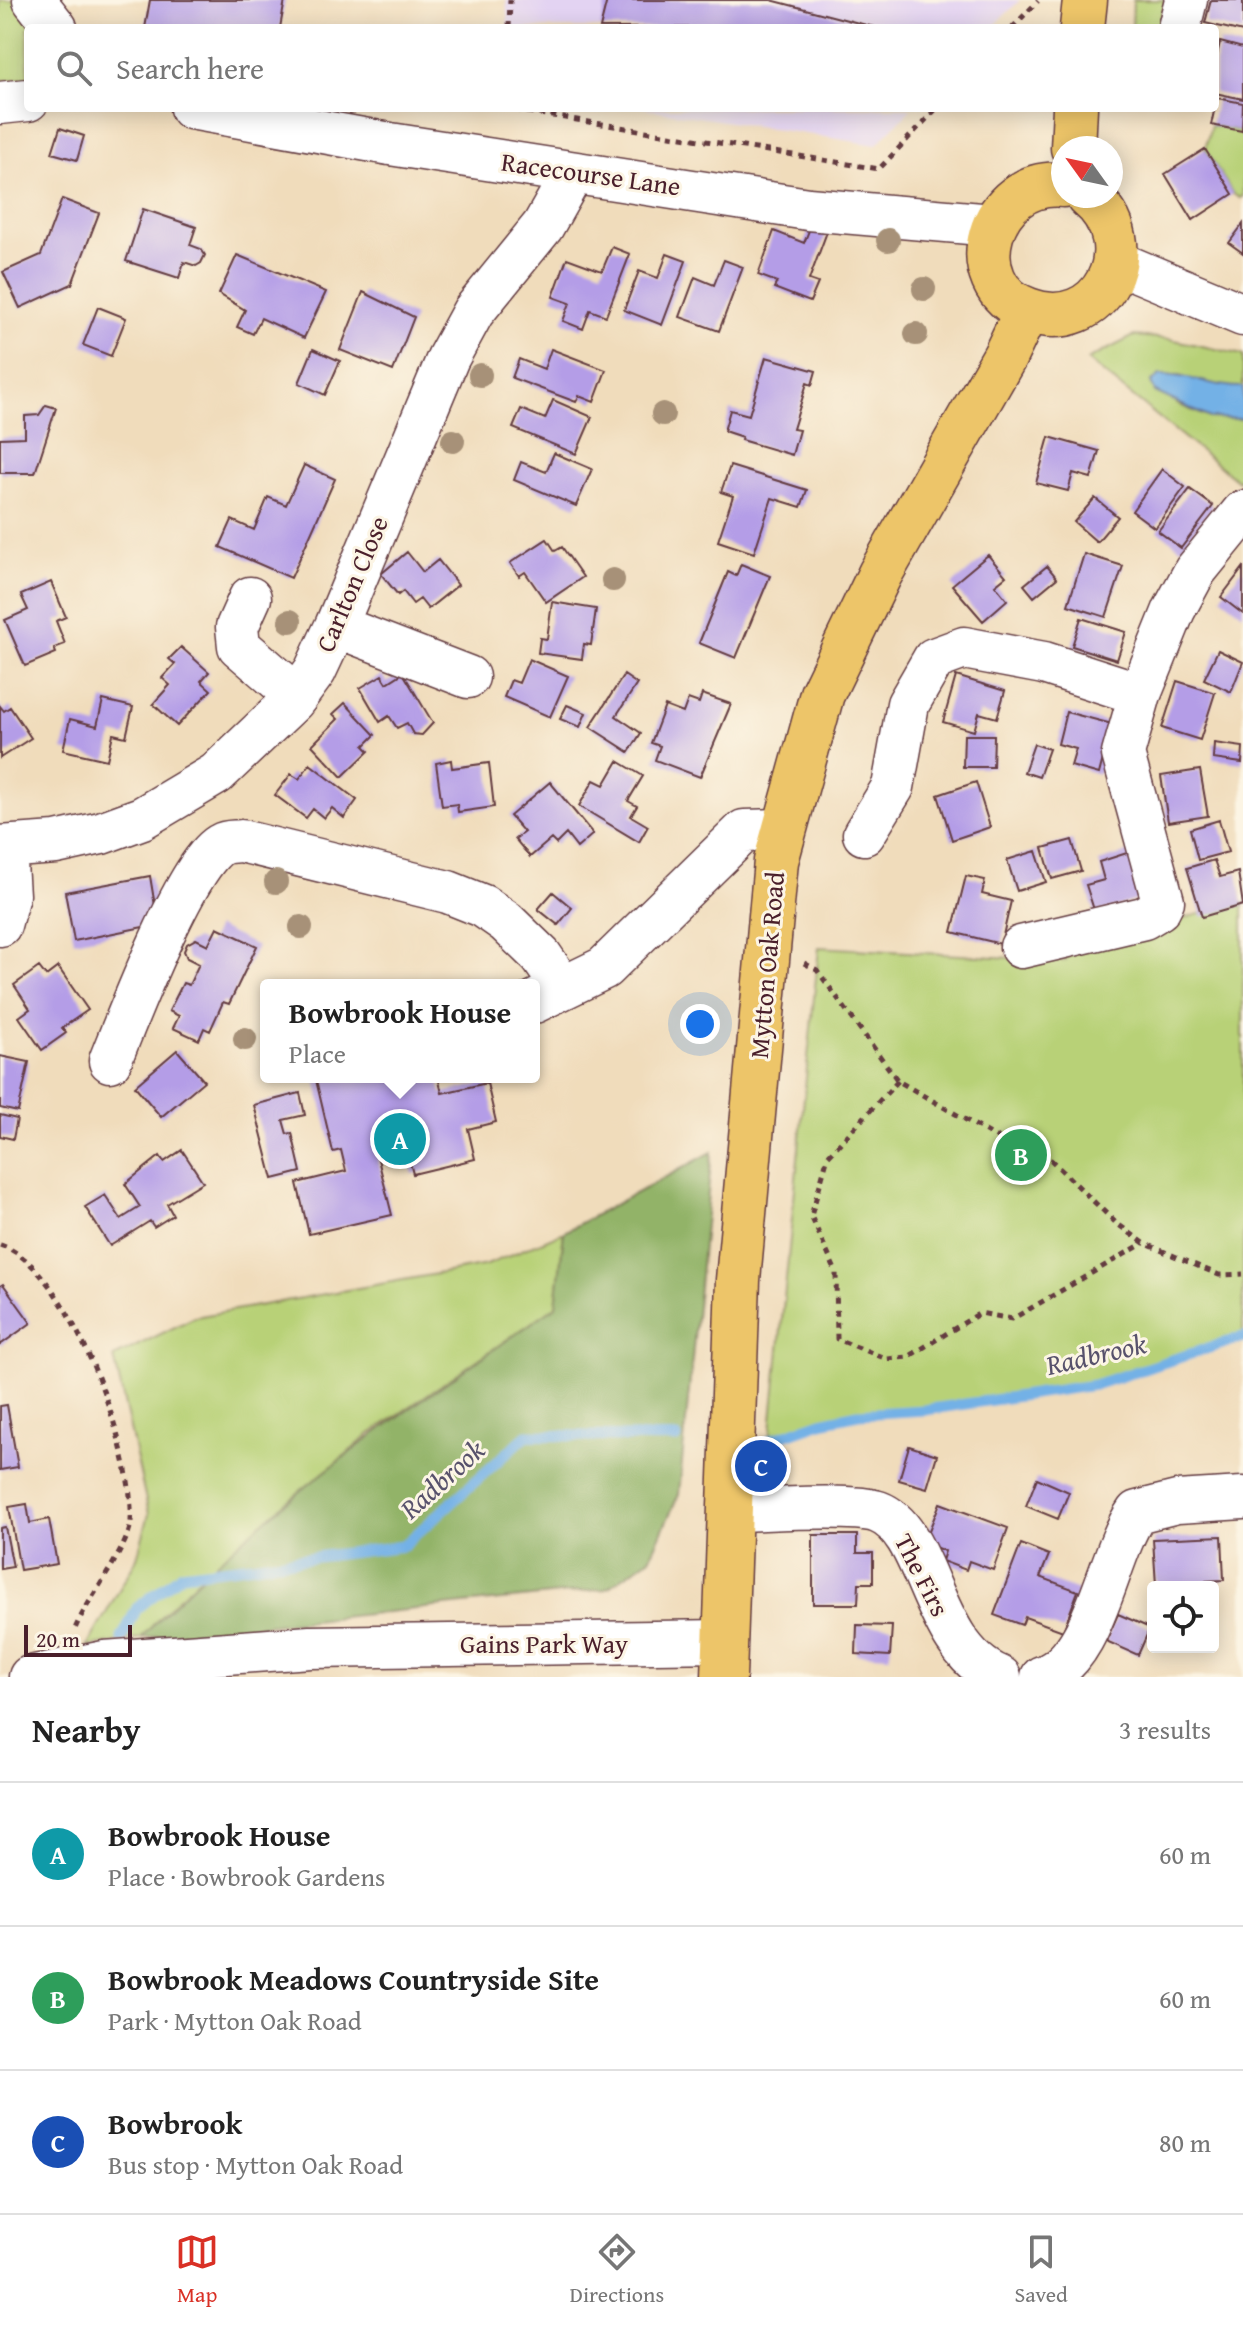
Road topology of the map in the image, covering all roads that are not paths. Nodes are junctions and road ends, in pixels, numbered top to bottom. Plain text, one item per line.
1 (34, 0) edge
2 (1085, 0) edge
3 (1186, 0) edge
4 (53, 24) edge
5 (1082, 24) edge
6 (1180, 24) edge
7 (24, 100) edge
8 (0, 103) edge
9 (236, 112) edge
10 (1075, 112) edge
11 (393, 126) edge
12 (1074, 136) edge
13 (573, 173) junction
14 (1051, 184) edge
15 (1101, 208) edge
16 (993, 225) junction
17 (1116, 262) junction
18 (1027, 310) junction
19 (1243, 315) edge
20 (1243, 513) edge
21 (250, 598) dead end
22 (336, 626) junction
23 (468, 677) dead end
24 (1140, 694) junction
25 (297, 696) junction
26 (784, 830) junction
27 (864, 834) dead end
28 (3, 847) edge
29 (0, 925) edge
30 (1021, 947) dead end
31 (548, 995) edge
32 (110, 1061) dead end
33 (1243, 1498) edge
34 (730, 1510) junction
35 (724, 1659) edge
36 (313, 1662) edge
37 (46, 1672) edge
38 (1000, 1677) edge
39 (1042, 1677) edge

1 - 4 street
2 - 5 main road
3 - 6 street
7 - 8 street
9 - 11 street, Racecourse Lane
10 - 12 main road
11 - 13 street, Racecourse Lane
13 - 16 street, Racecourse Lane
13 - 22 street, Carlton Close
14 - 16 main road
15 - 17 main road
16 - 18 main road
17 - 18 main road
17 - 19 street
18 - 26 main road, Mytton Oak Road
20 - 24 street
21 - 25 street
22 - 23 street
22 - 25 street, Carlton Close
24 - 27 street
24 - 30 street
25 - 28 street, Carlton Close
26 - 31 street
26 - 34 main road, Mytton Oak Road
28 - 29 street
31 - 32 street
33 - 39 street
34 - 35 main road, Mytton Oak Road
34 - 38 street, The Firs
35 - 36 street, Gains Park Way
36 - 37 street, Gains Park Way

